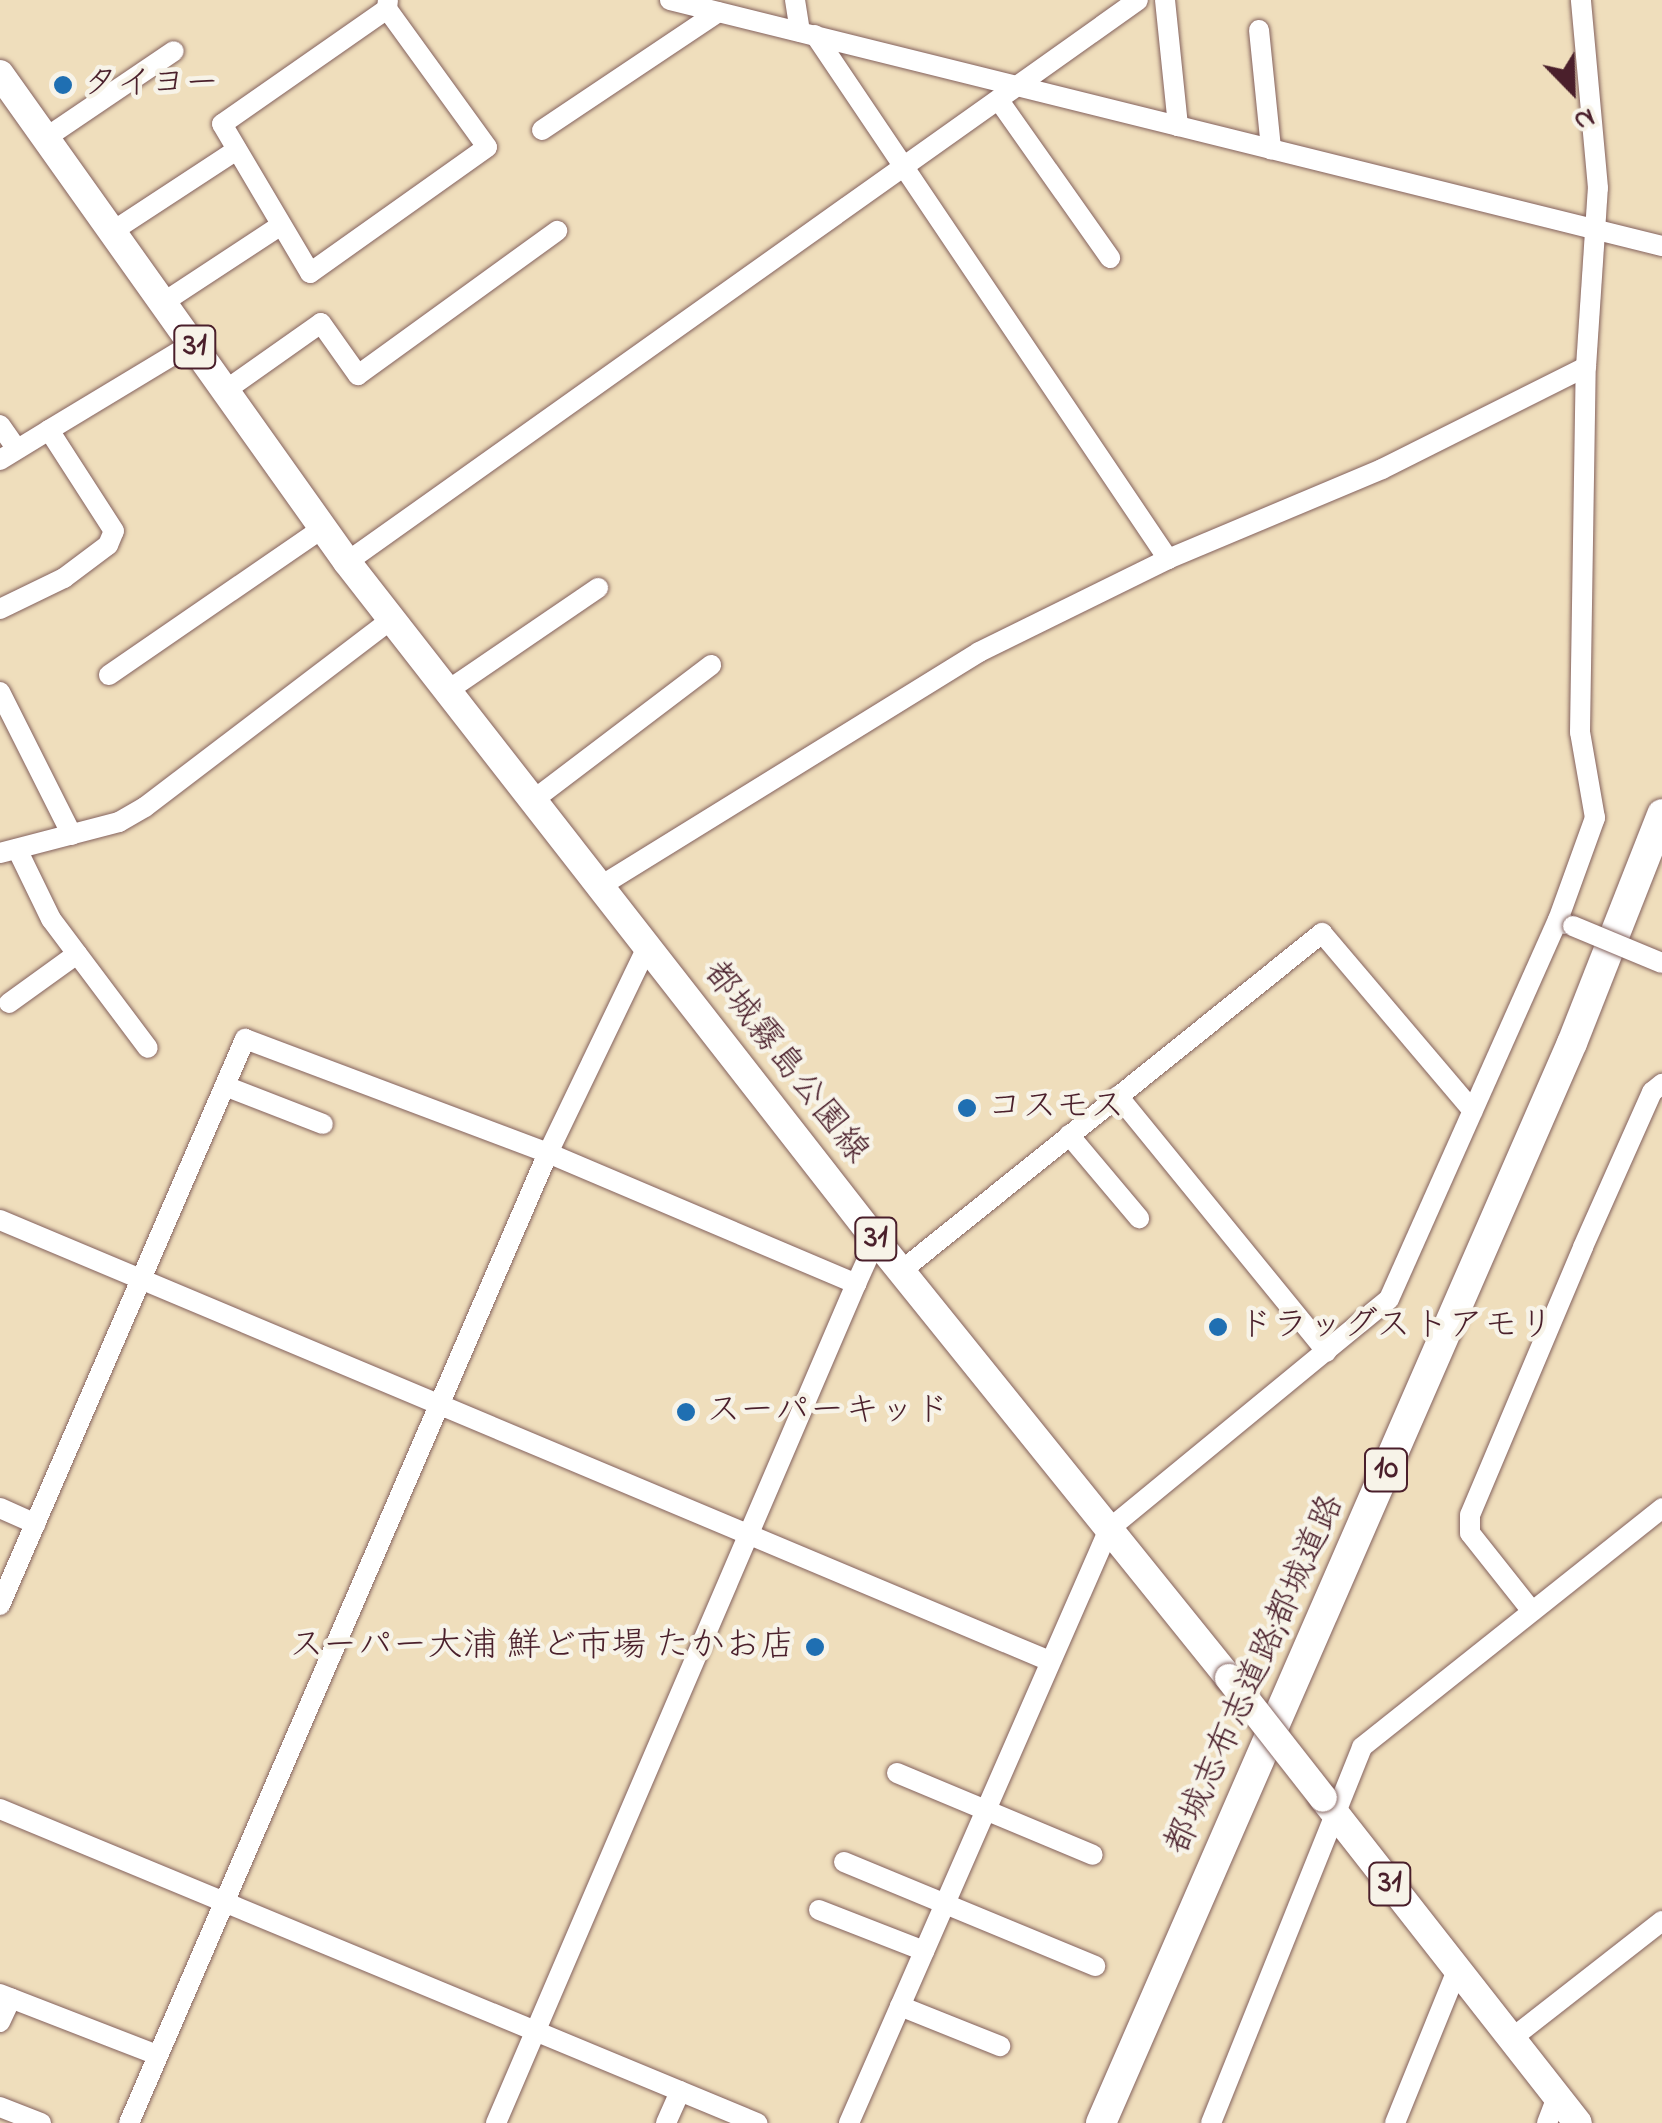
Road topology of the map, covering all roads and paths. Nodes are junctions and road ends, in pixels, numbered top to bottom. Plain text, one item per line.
1 (670, 0) edge
2 (795, 0) edge
3 (1138, 0) edge
4 (1165, 0) edge
5 (1581, 0) edge
6 (388, 4) edge
7 (718, 12) junction
8 (1259, 30) dead end
9 (808, 33) junction
10 (174, 52) dead end
11 (0, 74) edge
12 (1022, 86) junction
13 (1000, 102) junction
14 (1178, 126) junction
15 (542, 130) dead end
16 (47, 137) junction
17 (1271, 149) junction
18 (237, 150) junction
19 (906, 170) junction
20 (281, 225) junction
21 (113, 231) junction
22 (557, 231) dead end
23 (1597, 231) junction
24 (1662, 246) edge
25 (1110, 258) dead end
26 (164, 302) junction
27 (192, 343) junction
28 (1586, 366) junction
29 (226, 390) junction
30 (0, 424) edge
31 (49, 430) junction
32 (8, 455) edge
33 (324, 528) junction
34 (1168, 558) junction
35 (347, 562) junction
36 (598, 588) dead end
37 (0, 608) edge
38 (392, 619) junction
39 (711, 665) dead end
40 (110, 675) dead end
41 (447, 691) junction
42 (0, 692) edge
43 (532, 801) junction
44 (1662, 814) edge
45 (72, 835) junction
46 (8, 851) edge
47 (599, 887) junction
48 (1565, 923) junction
49 (647, 947) junction
50 (76, 954) junction
51 (1662, 964) edge
52 (9, 1003) dead end
53 (148, 1048) dead end
54 (1662, 1084) edge
55 (225, 1086) junction
56 (1118, 1096) junction
57 (1473, 1112) junction
58 (323, 1124) dead end
59 (1070, 1135) junction
60 (548, 1153) junction
61 (1139, 1218) dead end
62 (0, 1220) edge
63 (876, 1240) junction
64 (901, 1271) junction
65 (143, 1280) junction
66 (856, 1284) junction
67 (1327, 1352) junction
68 (441, 1404) junction
69 (0, 1508) edge
70 (1662, 1508) edge
71 (36, 1524) junction
72 (1109, 1529) junction
73 (751, 1535) junction
74 (0, 1606) edge
75 (1531, 1610) junction
76 (1047, 1660) junction
77 (897, 1773) dead end
78 (1331, 1808) junction
79 (0, 1809) edge
80 (984, 1809) junction
81 (1094, 1855) dead end
82 (844, 1862) dead end
83 (944, 1902) junction
84 (224, 1903) junction
85 (819, 1910) dead end
86 (1662, 1921) edge
87 (924, 1951) junction
88 (1095, 1966) dead end
89 (1457, 1970) junction
90 (6, 1996) edge
91 (900, 2006) junction
92 (0, 2022) edge
93 (534, 2034) junction
94 (1511, 2040) junction
95 (1000, 2046) dead end
96 (157, 2055) junction
97 (680, 2091) junction
98 (0, 2106) edge
99 (1552, 2110) edge
100 (41, 2123) edge
101 (129, 2123) edge
102 (496, 2123) edge
103 (666, 2123) edge
104 (757, 2123) edge
105 (849, 2123) edge
106 (1101, 2123) edge
107 (1211, 2123) edge
108 (1395, 2123) edge
109 (1578, 2123) edge

1 - 7 street
2 - 9 street
3 - 12 street
4 - 14 street
5 - 23 street
6 - 18 street
6 - 20 street
7 - 9 street
7 - 15 street
8 - 17 street
9 - 12 street
9 - 19 street
10 - 16 street
11 - 16 main road, 都城霧島公園線 / 31
12 - 13 street
12 - 14 street
13 - 19 street
13 - 25 street
14 - 17 street
16 - 21 main road, 都城霧島公園線 / 31
17 - 23 street
18 - 20 street
18 - 21 street
19 - 34 street
19 - 35 street
20 - 26 street
21 - 26 main road, 都城霧島公園線 / 31
22 - 29 street
23 - 24 street
23 - 28 street
26 - 27 main road, 都城霧島公園線 / 31
27 - 29 main road, 都城霧島公園線 / 31
27 - 31 street
28 - 34 street
28 - 48 street
29 - 33 main road, 都城霧島公園線 / 31
30 - 32 street
31 - 32 street
31 - 37 street
33 - 35 main road, 都城霧島公園線 / 31
33 - 40 street
34 - 47 street
35 - 38 main road, 都城霧島公園線 / 31
36 - 41 street
38 - 41 main road, 都城霧島公園線 / 31
38 - 45 street
39 - 43 street
41 - 43 main road, 都城霧島公園線 / 31
42 - 45 street
43 - 47 main road, 都城霧島公園線 / 31
44 - 106 highway, 都城志布志道路;都城道路 / 10
45 - 46 street
46 - 50 street
47 - 49 main road, 都城霧島公園線 / 31
48 - 51 street, bridge
48 - 57 street
49 - 60 street
49 - 63 main road, 都城霧島公園線 / 31
50 - 52 street
50 - 53 street
54 - 75 street
55 - 58 street
55 - 60 street
55 - 65 street
56 - 57 street
56 - 59 street
56 - 67 street
57 - 67 street
59 - 61 street
59 - 64 street
60 - 66 street
60 - 68 street
62 - 65 street
63 - 64 main road, 都城霧島公園線 / 31
63 - 66 street
64 - 72 main road, 都城霧島公園線 / 31
65 - 68 street
65 - 71 street
66 - 73 street
67 - 72 street
68 - 73 street
68 - 84 street
69 - 71 street
70 - 75 street
71 - 74 street
72 - 76 street
72 - 78 main road, 都城霧島公園線 / 31, bridge
73 - 76 street
73 - 93 street
75 - 78 street
76 - 80 street
77 - 80 street
78 - 89 main road, 都城霧島公園線 / 31
78 - 107 street
79 - 84 street
80 - 81 street
80 - 83 street
82 - 83 street
83 - 87 street
83 - 88 street
84 - 93 street
84 - 96 street
85 - 87 street
86 - 94 street
87 - 91 street
89 - 94 main road, 都城霧島公園線 / 31
89 - 108 street
90 - 92 street
90 - 96 street
91 - 95 street
91 - 105 street
93 - 97 street
93 - 102 street
94 - 99 main road, 都城霧島公園線 / 31
96 - 101 street
97 - 103 street
97 - 104 street
98 - 100 street
99 - 109 main road, 都城霧島公園線 / 31

